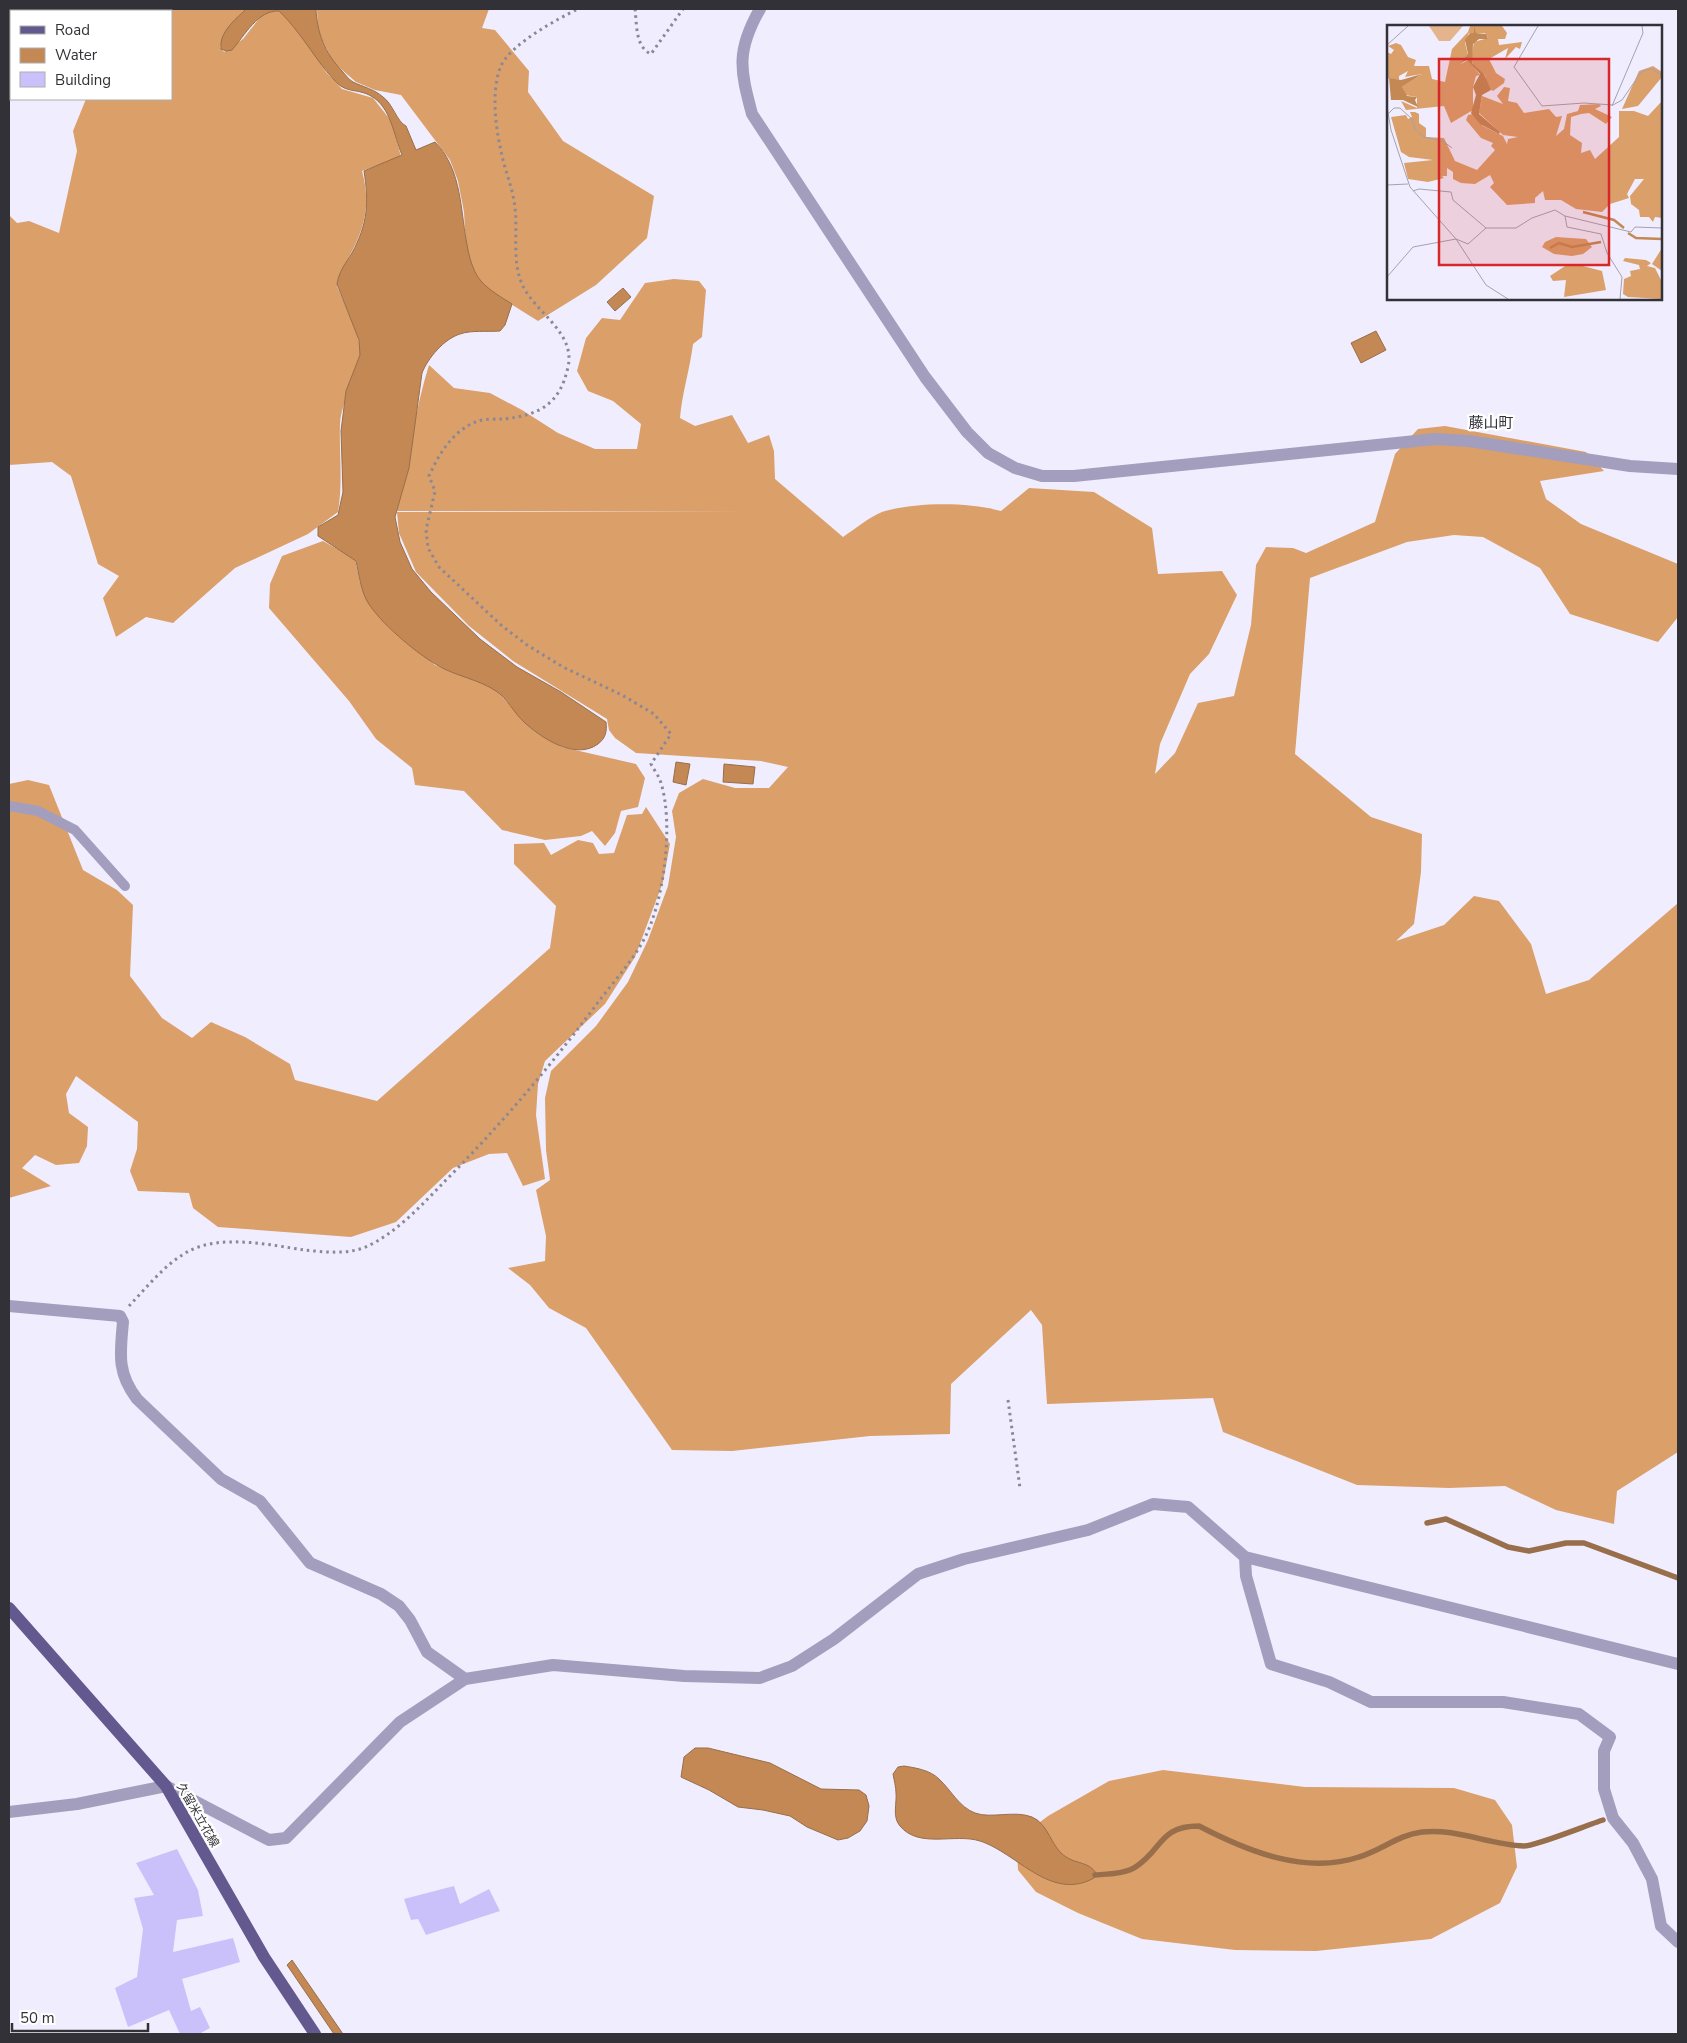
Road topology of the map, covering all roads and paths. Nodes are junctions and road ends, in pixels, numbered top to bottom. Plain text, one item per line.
1 (578, 9) edge
2 (635, 9) edge
3 (683, 9) edge
4 (760, 9) edge
5 (1678, 469) edge
6 (9, 806) edge
7 (125, 886) dead end
8 (9, 1306) edge
9 (120, 1316) junction
10 (1008, 1400) dead end
11 (1020, 1488) dead end
12 (1246, 1557) junction
13 (9, 1608) edge
14 (1678, 1664) edge
15 (465, 1680) junction
16 (166, 1786) junction
17 (9, 1812) edge
18 (1678, 1942) edge
19 (315, 2034) edge

1 - 9 path
2 - 3 path
4 - 5 street
6 - 7 lane
8 - 9 street
9 - 15 street
10 - 11 path
12 - 14 street
12 - 15 street
12 - 18 street
13 - 16 main road, 久留米立花線
15 - 16 street
16 - 17 street
16 - 19 main road, 久留米立花線

